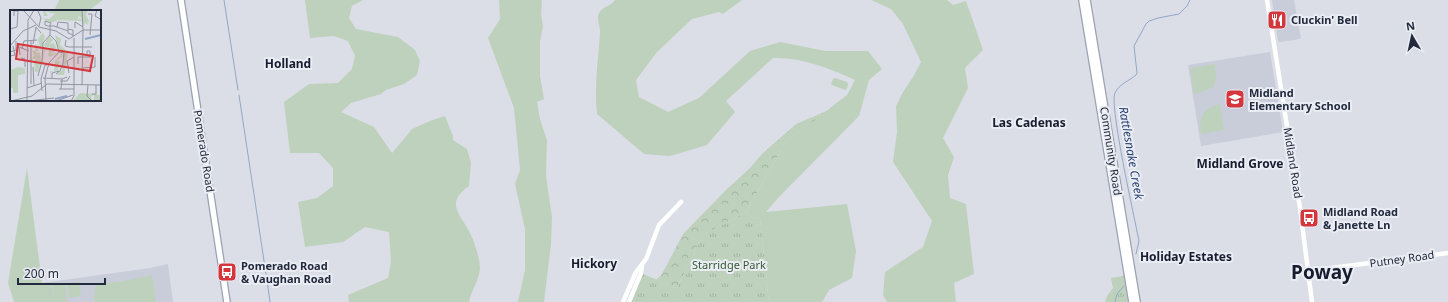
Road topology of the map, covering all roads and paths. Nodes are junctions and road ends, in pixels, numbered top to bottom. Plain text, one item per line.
1 (181, 0) edge
2 (1082, 0) edge
3 (1087, 0) edge
4 (1267, 0) edge
5 (1096, 57) junction
6 (1096, 89) junction
7 (1105, 112) junction
8 (681, 202) dead end
9 (1448, 253) edge
10 (642, 265) junction
11 (1126, 269) junction
12 (1308, 272) junction
13 (1134, 286) junction
14 (629, 287) junction
15 (634, 289) junction
16 (1135, 301) edge
17 (227, 302) edge
18 (623, 302) edge
19 (629, 302) edge
20 (1312, 302) edge

1 - 17 main road, Pomerado Road
2 - 6 main road, Community Road
3 - 5 main road, Community Road
4 - 12 street, Midland Road
5 - 6 main road
5 - 7 main road, Community Road
6 - 7 main road
6 - 11 main road, Community Road
7 - 13 main road, Community Road
8 - 10 street
9 - 12 street, Putney Road
10 - 14 street
10 - 15 street
11 - 13 main road
11 - 16 main road, Community Road
12 - 20 street, Midland Road
13 - 16 main road, Community Road
14 - 15 street
14 - 18 street
15 - 19 street

